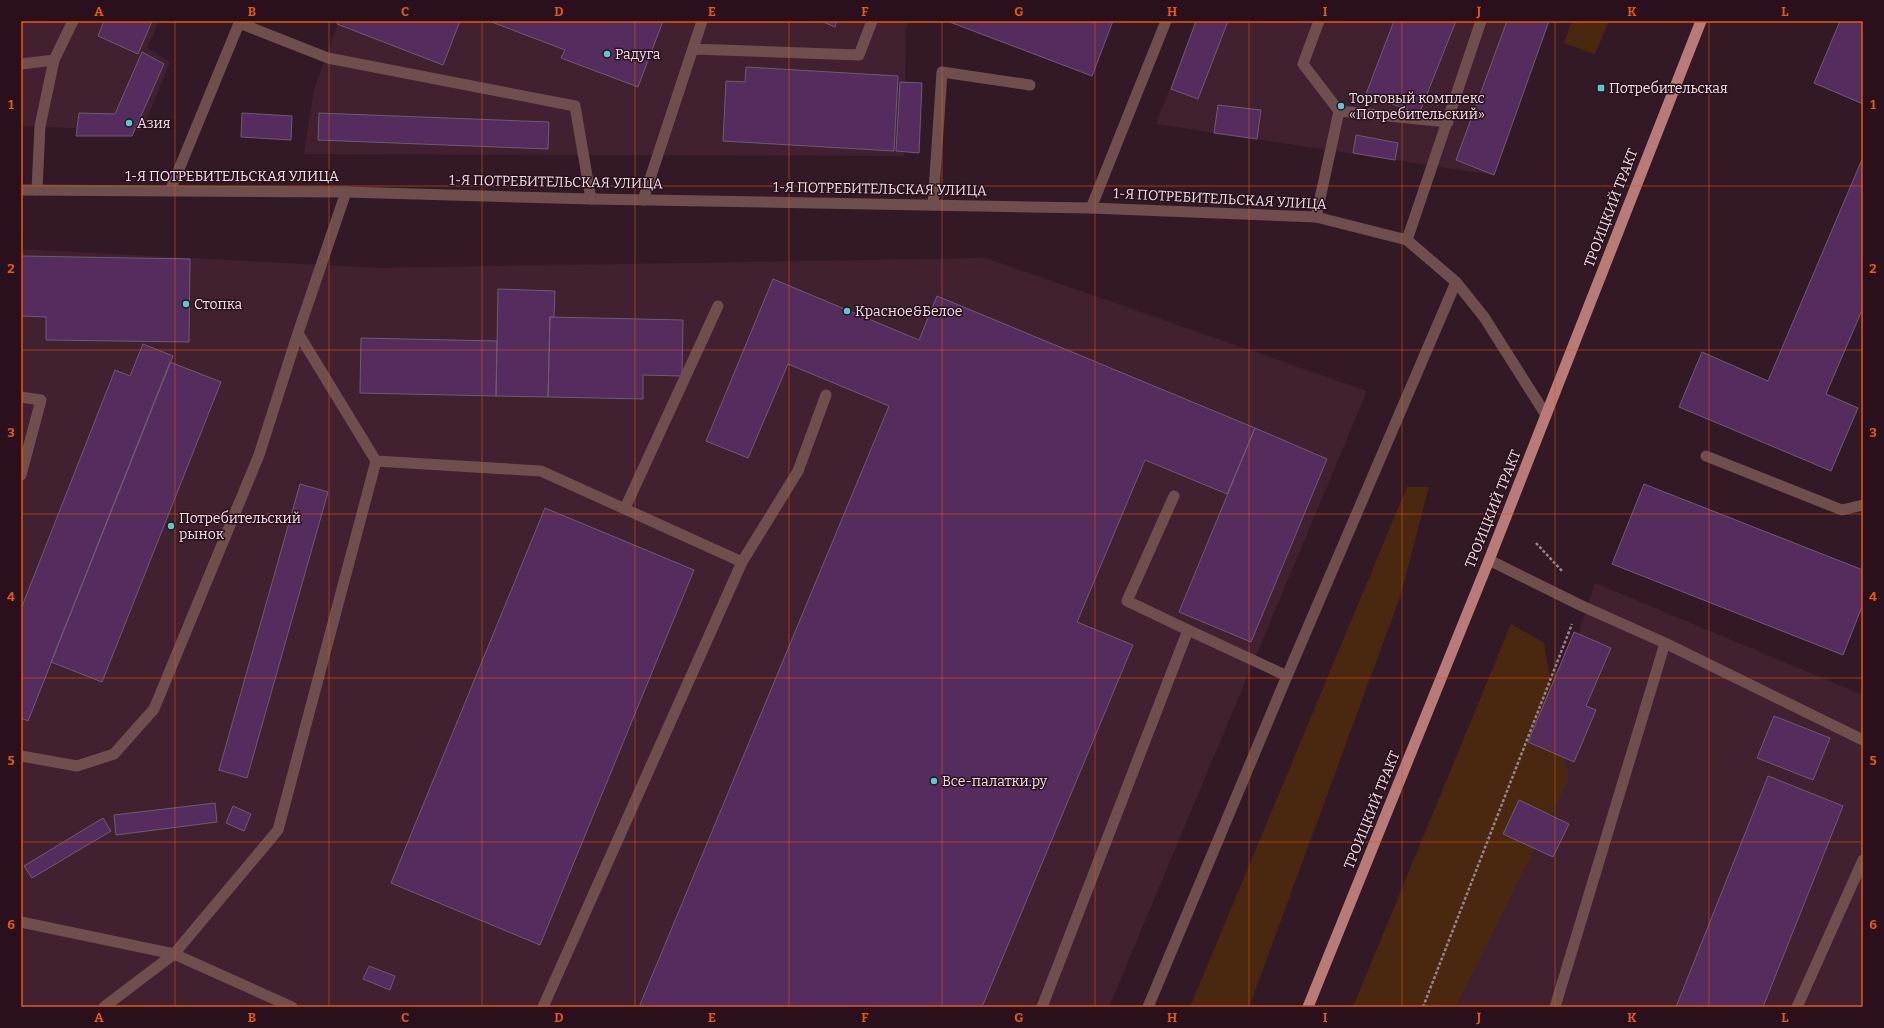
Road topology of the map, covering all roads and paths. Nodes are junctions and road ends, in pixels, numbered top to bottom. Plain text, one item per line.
1 (73, 21) edge
2 (702, 21) edge
3 (872, 21) edge
4 (1166, 21) edge
5 (1319, 21) edge
6 (1481, 21) edge
7 (1701, 21) edge
8 (239, 22) edge
9 (693, 49) junction
10 (54, 60) junction
11 (21, 64) edge
12 (1030, 85) dead end
13 (1339, 111) junction
14 (1448, 122) junction
15 (21, 190) edge
16 (37, 190) junction
17 (170, 191) junction
18 (346, 192) junction
19 (591, 199) junction
20 (642, 200) junction
21 (933, 205) junction
22 (1091, 208) junction
23 (1316, 217) junction
24 (1407, 240) junction
25 (1456, 282) junction
26 (718, 306) dead end
27 (298, 334) junction
28 (826, 395) dead end
29 (21, 397) edge
30 (1546, 415) junction
31 (1706, 456) dead end
32 (376, 461) junction
33 (21, 475) edge
34 (1174, 496) dead end
35 (1863, 505) edge
36 (625, 508) junction
37 (1536, 543) dead end
38 (1489, 560) junction
39 (742, 562) junction
40 (1580, 605) junction
41 (1188, 630) junction
42 (1665, 643) junction
43 (1286, 676) junction
44 (1863, 740) edge
45 (21, 756) edge
46 (1863, 860) edge
47 (21, 922) edge
48 (174, 954) junction
49 (104, 1007) edge
50 (292, 1007) edge
51 (543, 1007) edge
52 (1042, 1007) edge
53 (1148, 1007) edge
54 (1308, 1007) edge
55 (1423, 1007) edge
56 (1556, 1007) edge
57 (1797, 1007) edge

1 - 10 street
2 - 9 street
3 - 9 street
4 - 22 street, 1-Я ПОТРЕБИТЕЛЬСКАЯ УЛИЦА
5 - 13 street
6 - 14 street
7 - 30 main road, ТРОИЦКИЙ ТРАКТ
8 - 17 street
8 - 19 street
9 - 20 street
10 - 11 street
10 - 16 street
12 - 21 street
13 - 14 street
13 - 23 street
14 - 24 street
15 - 16 street, 1-Я ПОТРЕБИТЕЛЬСКАЯ УЛИЦА
16 - 17 street, 1-Я ПОТРЕБИТЕЛЬСКАЯ УЛИЦА
17 - 18 street, 1-Я ПОТРЕБИТЕЛЬСКАЯ УЛИЦА
18 - 19 street, 1-Я ПОТРЕБИТЕЛЬСКАЯ УЛИЦА
18 - 27 street
19 - 20 street, 1-Я ПОТРЕБИТЕЛЬСКАЯ УЛИЦА
20 - 21 street, 1-Я ПОТРЕБИТЕЛЬСКАЯ УЛИЦА
21 - 22 street, 1-Я ПОТРЕБИТЕЛЬСКАЯ УЛИЦА
22 - 23 street, 1-Я ПОТРЕБИТЕЛЬСКАЯ УЛИЦА
23 - 24 street, 1-Я ПОТРЕБИТЕЛЬСКАЯ УЛИЦА
24 - 25 street, 1-Я ПОТРЕБИТЕЛЬСКАЯ УЛИЦА
25 - 30 street, 1-Я ПОТРЕБИТЕЛЬСКАЯ УЛИЦА
25 - 43 street
26 - 36 street
27 - 32 street
27 - 45 street
28 - 39 street
29 - 33 street
30 - 38 main road, ТРОИЦКИЙ ТРАКТ
31 - 35 street
32 - 36 street
32 - 48 street
34 - 41 street
36 - 39 street
37 - 40 path
38 - 40 street
38 - 54 main road, ТРОИЦКИЙ ТРАКТ
39 - 51 street
40 - 42 street
40 - 55 path
41 - 43 street
41 - 52 street
42 - 44 street
42 - 56 street
43 - 53 street
46 - 57 street
47 - 48 street
48 - 49 street
48 - 50 street

